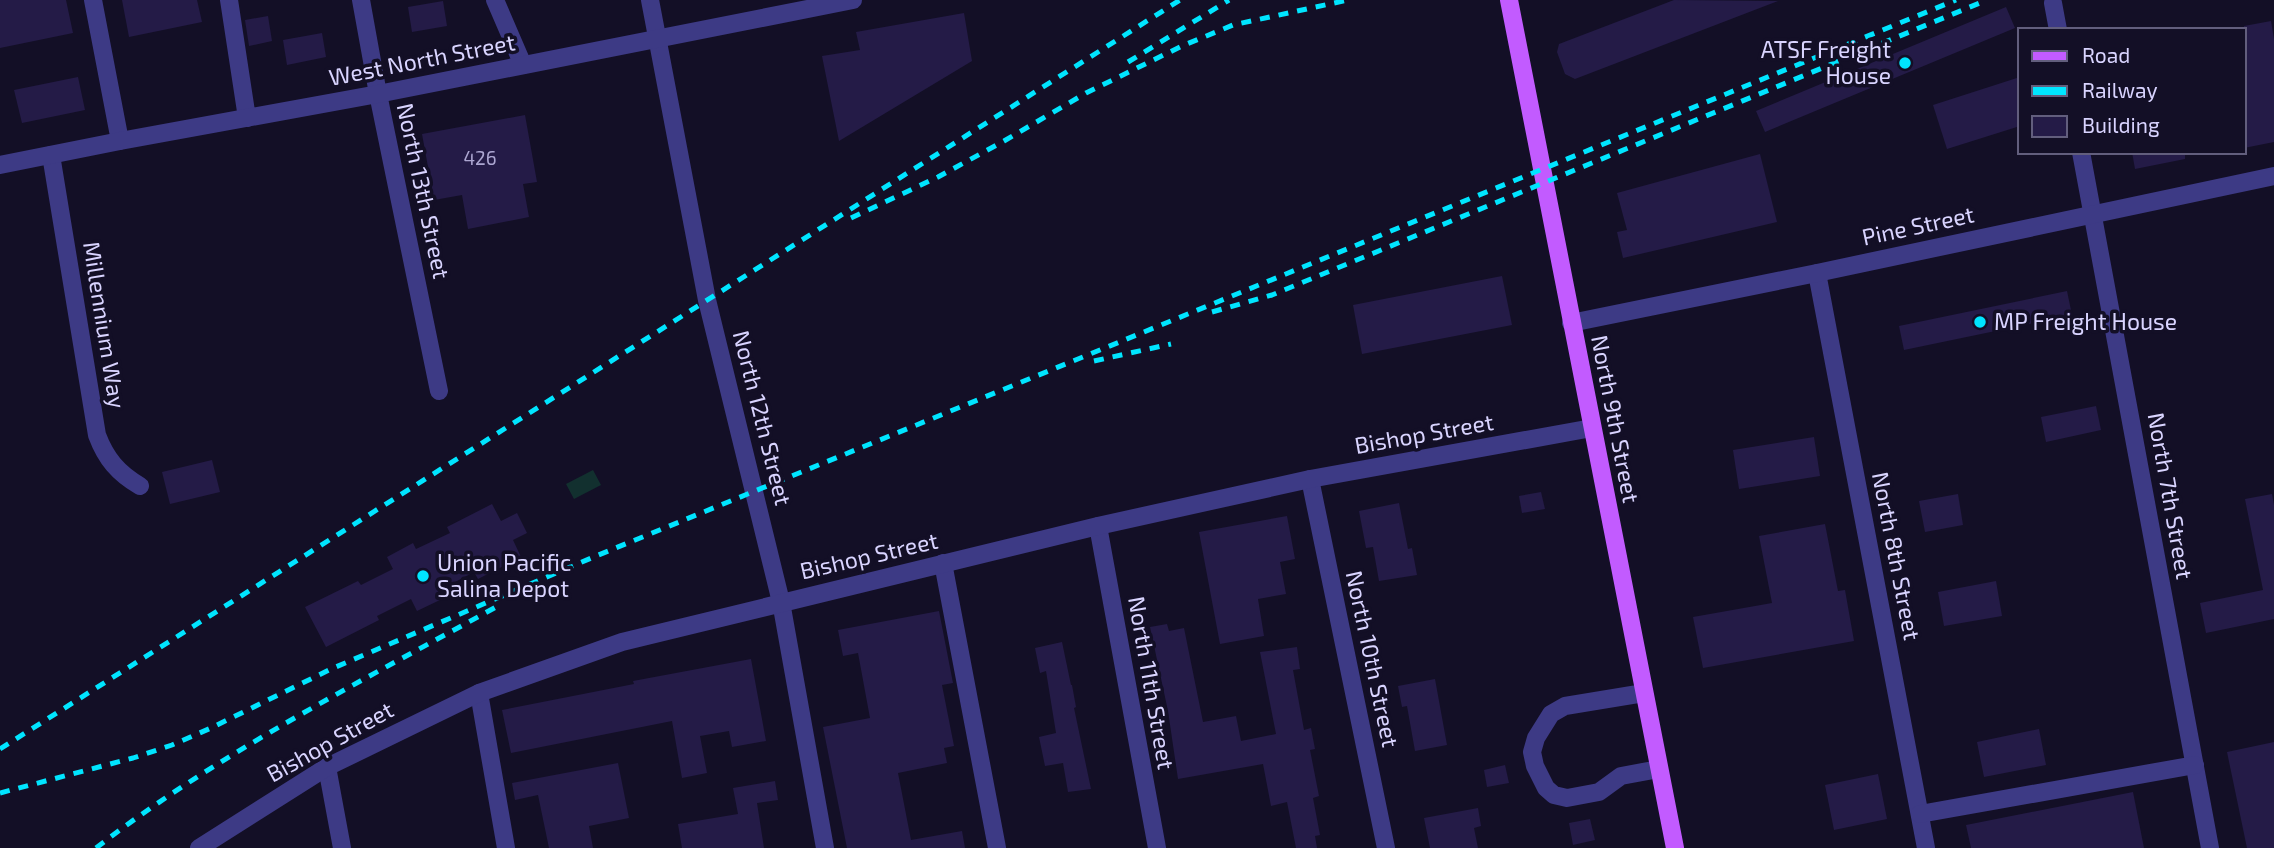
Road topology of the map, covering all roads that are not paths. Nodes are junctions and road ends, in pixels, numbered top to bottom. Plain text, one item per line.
1 (93, 0) edge
2 (229, 0) edge
3 (361, 0) edge
4 (495, 0) edge
5 (650, 0) edge
6 (853, 0) edge
7 (1509, 0) edge
8 (2053, 2) dead end
9 (787, 6) edge
10 (2058, 28) edge
11 (658, 38) junction
12 (523, 65) junction
13 (378, 94) junction
14 (247, 118) junction
15 (120, 141) junction
16 (2081, 154) edge
17 (51, 155) junction
18 (0, 165) edge
19 (2274, 176) edge
20 (2092, 214) junction
21 (1818, 273) junction
22 (1571, 323) junction
23 (439, 391) dead end
24 (1592, 428) junction
25 (1310, 480) junction
26 (140, 486) dead end
27 (1098, 526) junction
28 (943, 563) junction
29 (781, 602) junction
30 (1644, 692) junction
31 (479, 693) junction
32 (2195, 765) junction
33 (327, 767) junction
34 (1659, 769) junction
35 (1920, 814) junction
36 (199, 848) edge
37 (342, 848) edge
38 (506, 848) edge
39 (825, 848) edge
40 (997, 848) edge
41 (1157, 848) edge
42 (1386, 848) edge
43 (1675, 848) edge
44 (1926, 848) edge
45 (2210, 848) edge

1 - 15 street
2 - 14 street
3 - 13 street, North 13th Street
4 - 12 street
5 - 11 street, North 12th Street
6 - 9 street, West North Street
7 - 22 main road, North 9th Street
8 - 10 street
9 - 11 street, West North Street
11 - 12 street, West North Street
11 - 29 street, North 12th Street
12 - 13 street, West North Street
13 - 14 street, West North Street
13 - 23 street, North 13th Street
14 - 15 street, West North Street
15 - 17 street, West North Street
16 - 20 street, North 7th Street
17 - 18 street, West North Street
17 - 26 street, Millennium Way
19 - 20 street, Pine Street
20 - 21 street, Pine Street
20 - 32 street, North 7th Street
21 - 22 street, Pine Street
21 - 35 street, North 8th Street
22 - 24 main road, North 9th Street
24 - 25 street, Bishop Street
24 - 30 main road, North 9th Street
25 - 27 street, Bishop Street
25 - 42 street, North 10th Street
27 - 28 street, Bishop Street
27 - 41 street, North 11th Street
28 - 29 street, Bishop Street
28 - 40 street
29 - 31 street, Bishop Street
29 - 39 street, North 12th Street
30 - 34 main road, North 9th Street
30 - 34 street
31 - 33 street, Bishop Street
31 - 38 street
32 - 35 street
32 - 45 street, North 7th Street
33 - 36 street, Bishop Street
33 - 37 street
34 - 43 main road, North 9th Street
35 - 44 street, North 8th Street

